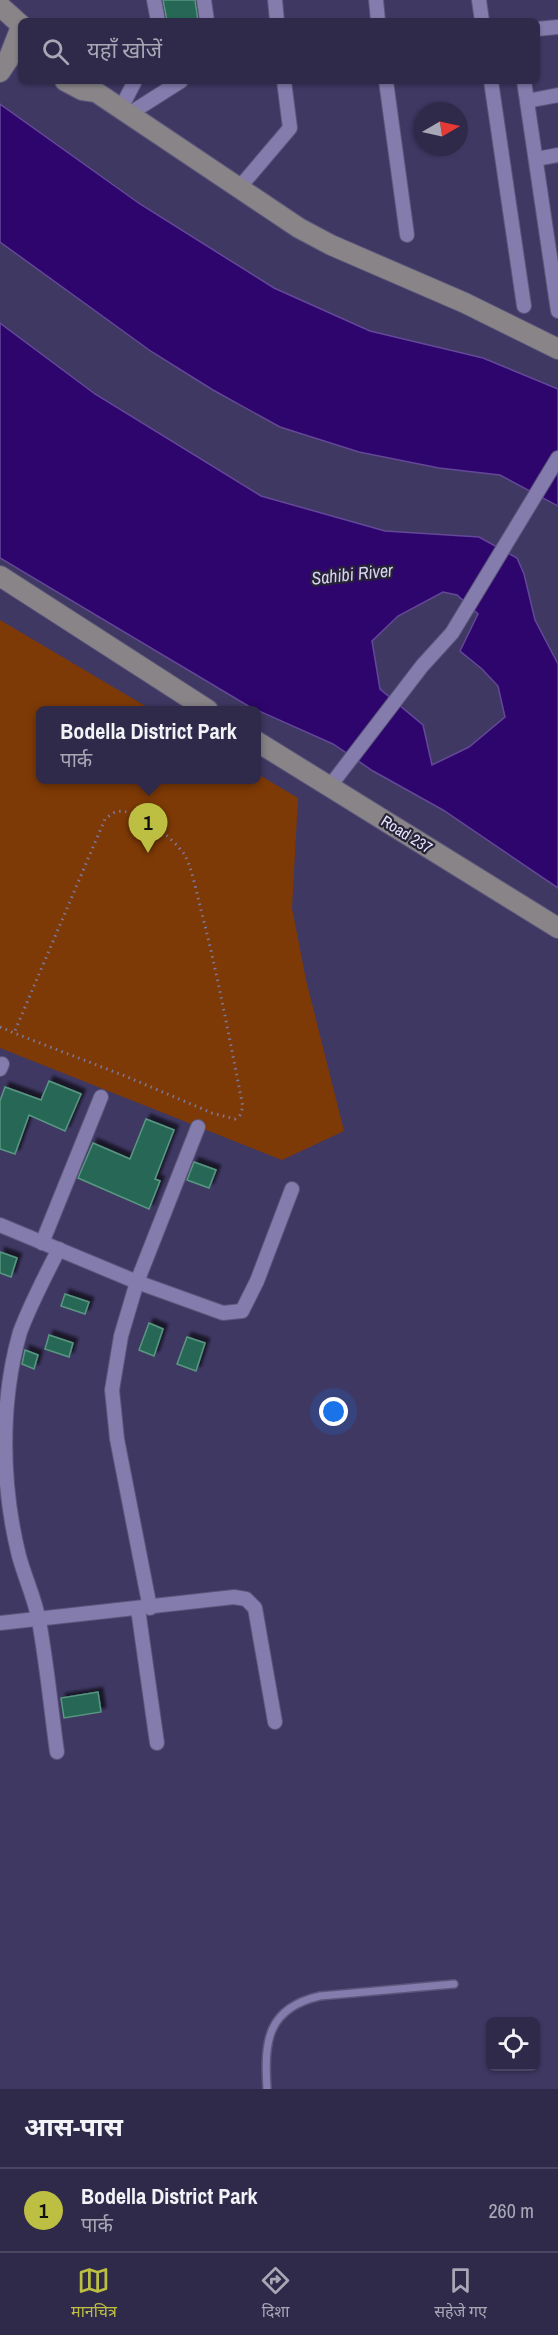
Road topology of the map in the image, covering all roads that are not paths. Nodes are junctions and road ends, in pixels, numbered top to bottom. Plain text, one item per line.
1 (154, 0) edge
2 (204, 0) edge
3 (274, 0) edge
4 (376, 0) edge
5 (479, 0) edge
6 (0, 6) edge
7 (157, 18) edge
8 (207, 18) edge
9 (277, 18) edge
10 (378, 18) edge
11 (482, 18) edge
12 (558, 27) edge
13 (540, 30) edge
14 (9, 47) edge
15 (71, 84) edge
16 (134, 84) edge
17 (175, 84) edge
18 (284, 84) edge
19 (386, 84) edge
20 (491, 84) edge
21 (524, 84) edge
22 (94, 87) edge
23 (558, 95) edge
24 (527, 101) junction
25 (125, 111) junction
26 (558, 155) edge
27 (536, 159) junction
28 (239, 188) junction
29 (407, 235) dead end
30 (524, 306) dead end
31 (558, 311) edge
32 (558, 349) edge
33 (558, 458) edge
34 (0, 576) edge
35 (200, 706) edge
36 (261, 744) edge
37 (330, 786) junction
38 (558, 928) edge
39 (101, 1097) dead end
40 (198, 1127) dead end
41 (292, 1189) dead end
42 (0, 1225) edge
43 (42, 1243) junction
44 (59, 1249) junction
45 (138, 1282) junction
46 (1, 1444) edge
47 (144, 1608) junction
48 (39, 1619) junction
49 (0, 1623) edge
50 (275, 1722) dead end
51 (157, 1743) dead end
52 (57, 1752) dead end
53 (454, 1984) dead end
54 (267, 2089) edge

1 - 7 street
2 - 8 street
3 - 9 street
4 - 10 street
5 - 11 street
6 - 14 street
12 - 13 street
15 - 22 street
16 - 25 street
17 - 25 street
18 - 28 street
19 - 29 street
20 - 30 street
21 - 24 street
22 - 25 street
23 - 24 street
24 - 27 street
25 - 28 street
26 - 27 street
27 - 31 street
28 - 32 street
33 - 37 street
34 - 35 street
36 - 37 street, Road 237
37 - 38 street, Road 237
39 - 43 street
40 - 45 street
41 - 45 street
42 - 43 street
43 - 44 street
44 - 45 street
44 - 46 street
45 - 47 street
46 - 48 street
47 - 48 street
47 - 50 street
47 - 51 street
48 - 49 street
48 - 52 street
53 - 54 lane

